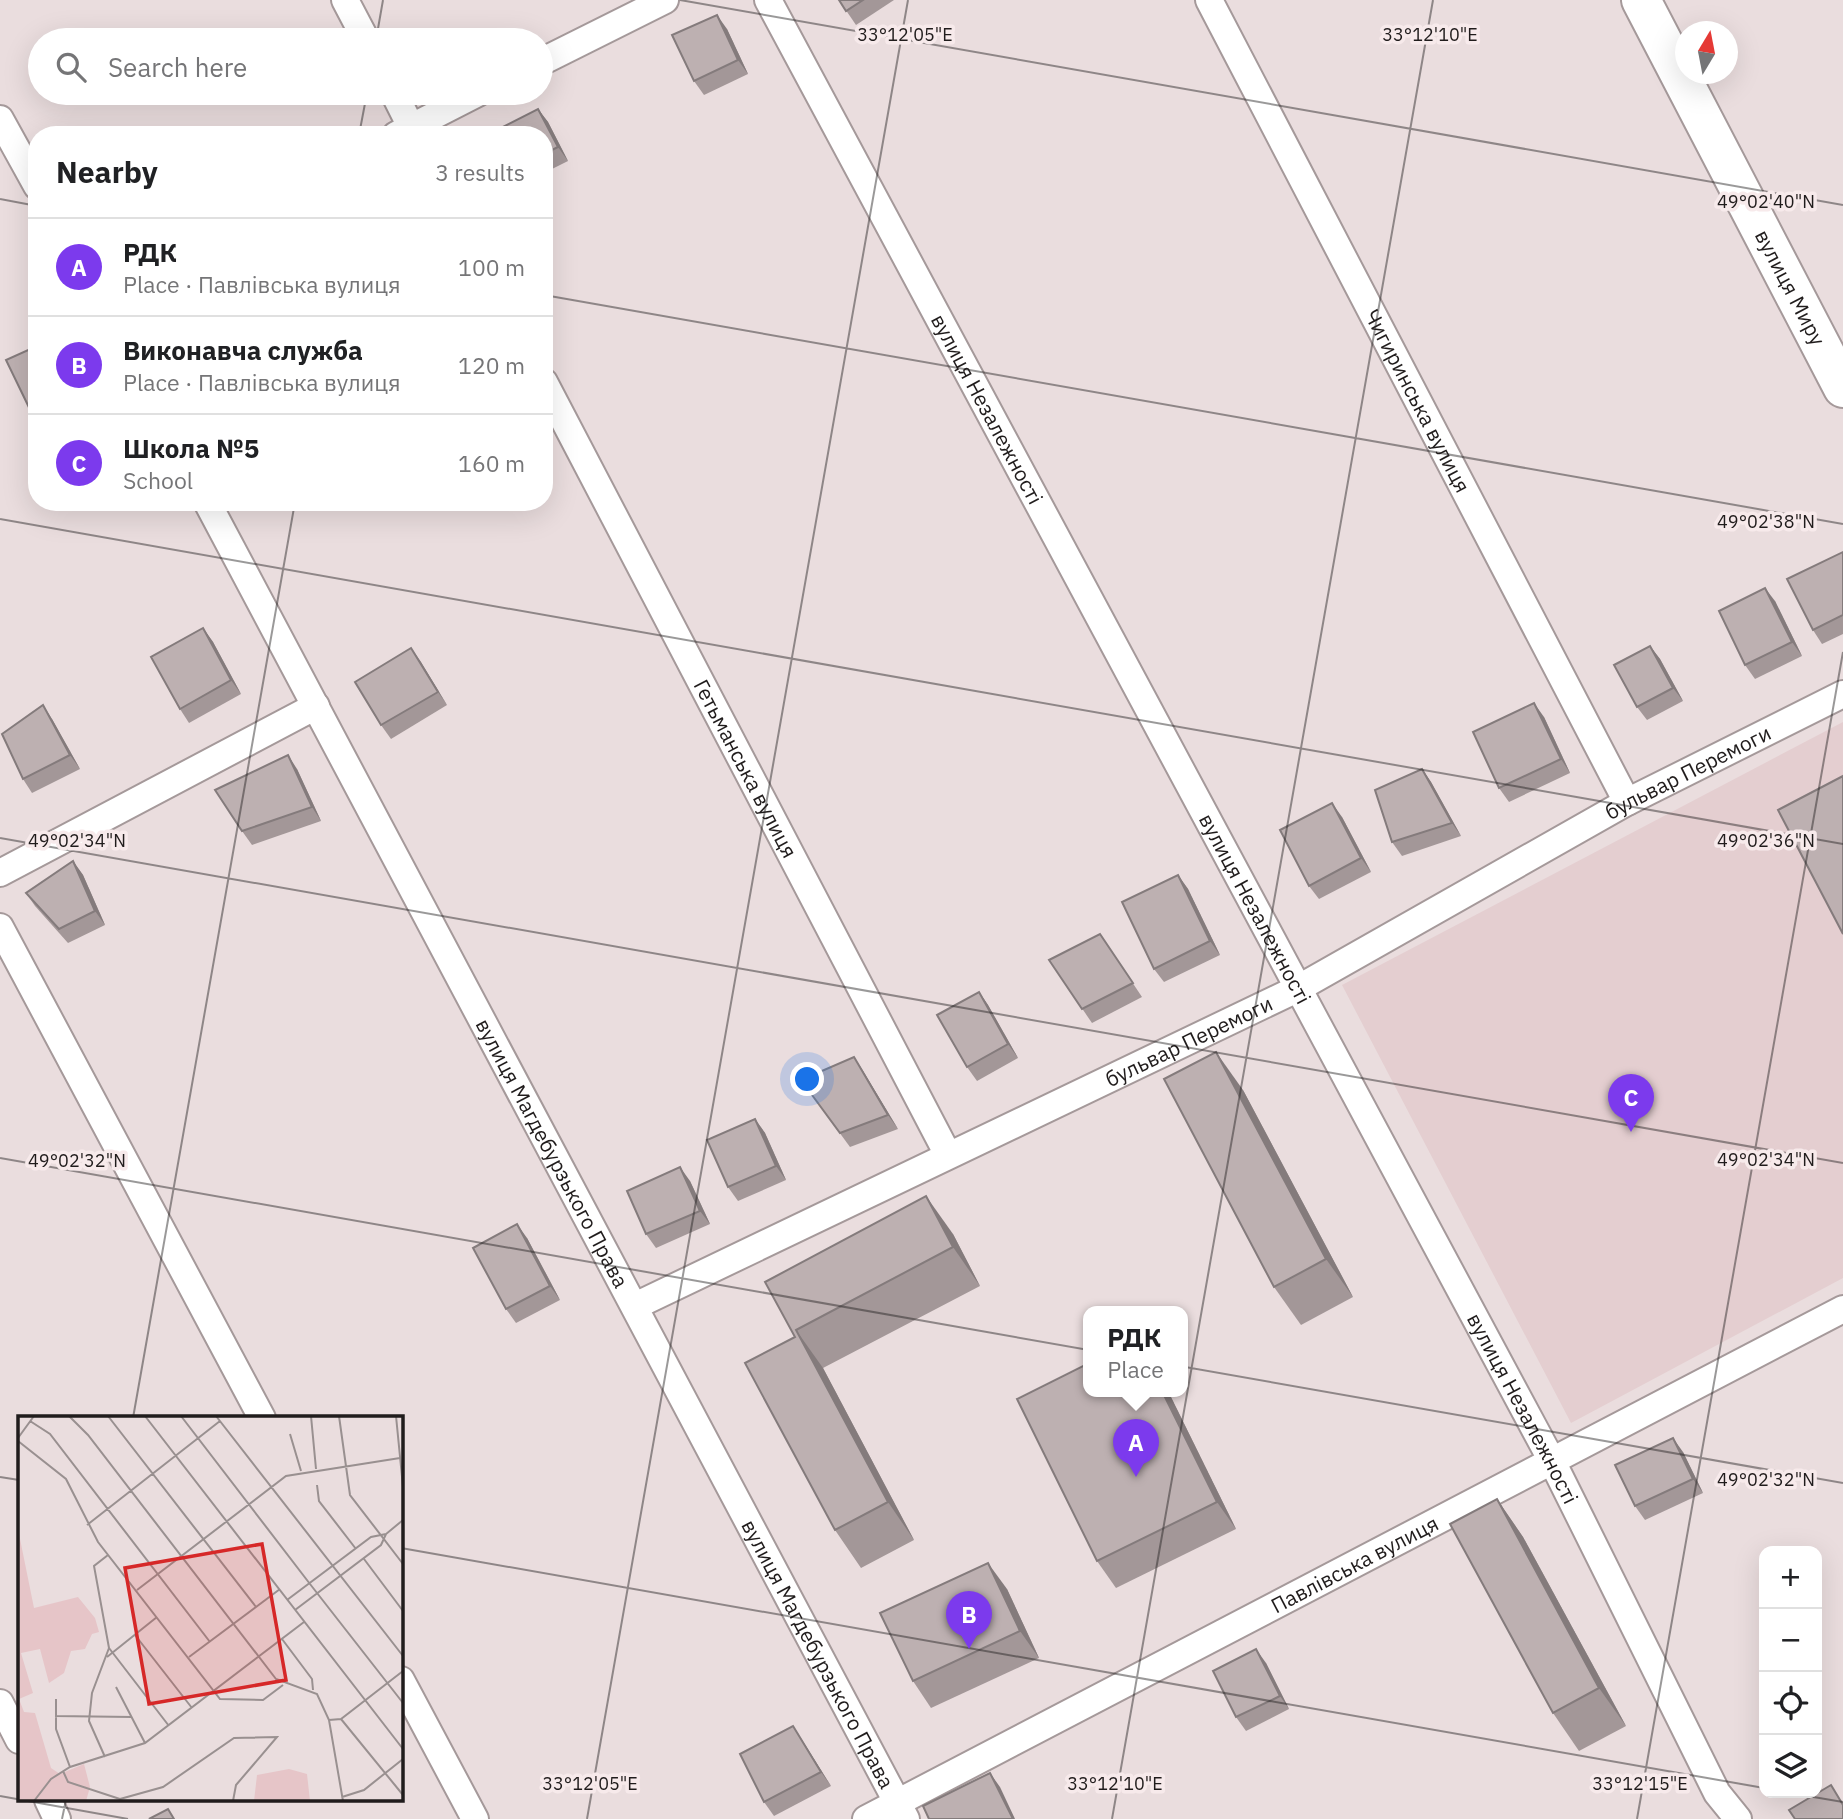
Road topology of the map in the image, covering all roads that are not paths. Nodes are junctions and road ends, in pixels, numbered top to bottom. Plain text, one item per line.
1 (345, 0) edge
2 (665, 0) edge
3 (768, 0) edge
4 (1209, 0) edge
5 (1641, 0) edge
6 (360, 28) edge
7 (553, 56) edge
8 (398, 105) edge
9 (456, 105) edge
10 (0, 119) edge
11 (406, 126) edge
12 (419, 126) edge
13 (28, 170) edge
14 (1843, 387) edge
15 (553, 399) edge
16 (212, 511) edge
17 (1843, 694) edge
18 (316, 706) junction
19 (1627, 802) junction
20 (0, 873) edge
21 (0, 927) edge
22 (1297, 989) junction
23 (947, 1155) junction
24 (635, 1307) junction
25 (1843, 1309) edge
26 (261, 1416) edge
27 (1553, 1463) junction
28 (402, 1681) edge
29 (0, 1703) edge
30 (18, 1738) edge
31 (48, 1801) edge
32 (902, 1810) edge
33 (57, 1819) edge
34 (475, 1819) edge
35 (866, 1819) edge
36 (1738, 1819) edge

1 - 6 street
2 - 7 street
3 - 22 street, вулиця Незалежності
4 - 19 street, Чигиринська вулиця
5 - 14 main road, вулиця Миру
8 - 11 street
9 - 12 street
10 - 13 street
15 - 23 street, Гетьманська вулиця
16 - 18 street, вулиця Магдебурзького Права
17 - 19 street, бульвар Перемоги
18 - 20 street
18 - 24 street, вулиця Магдебурзького Права
19 - 22 street, бульвар Перемоги
21 - 26 street
22 - 23 street, бульвар Перемоги
22 - 27 street, вулиця Незалежності
23 - 24 street, бульвар Перемоги
24 - 32 street, вулиця Магдебурзького Права
25 - 27 street, Павлівська вулиця
27 - 32 street, Павлівська вулиця
27 - 36 street, вулиця Незалежності
28 - 34 street
29 - 30 street
31 - 33 street
32 - 35 street, Павлівська вулиця

